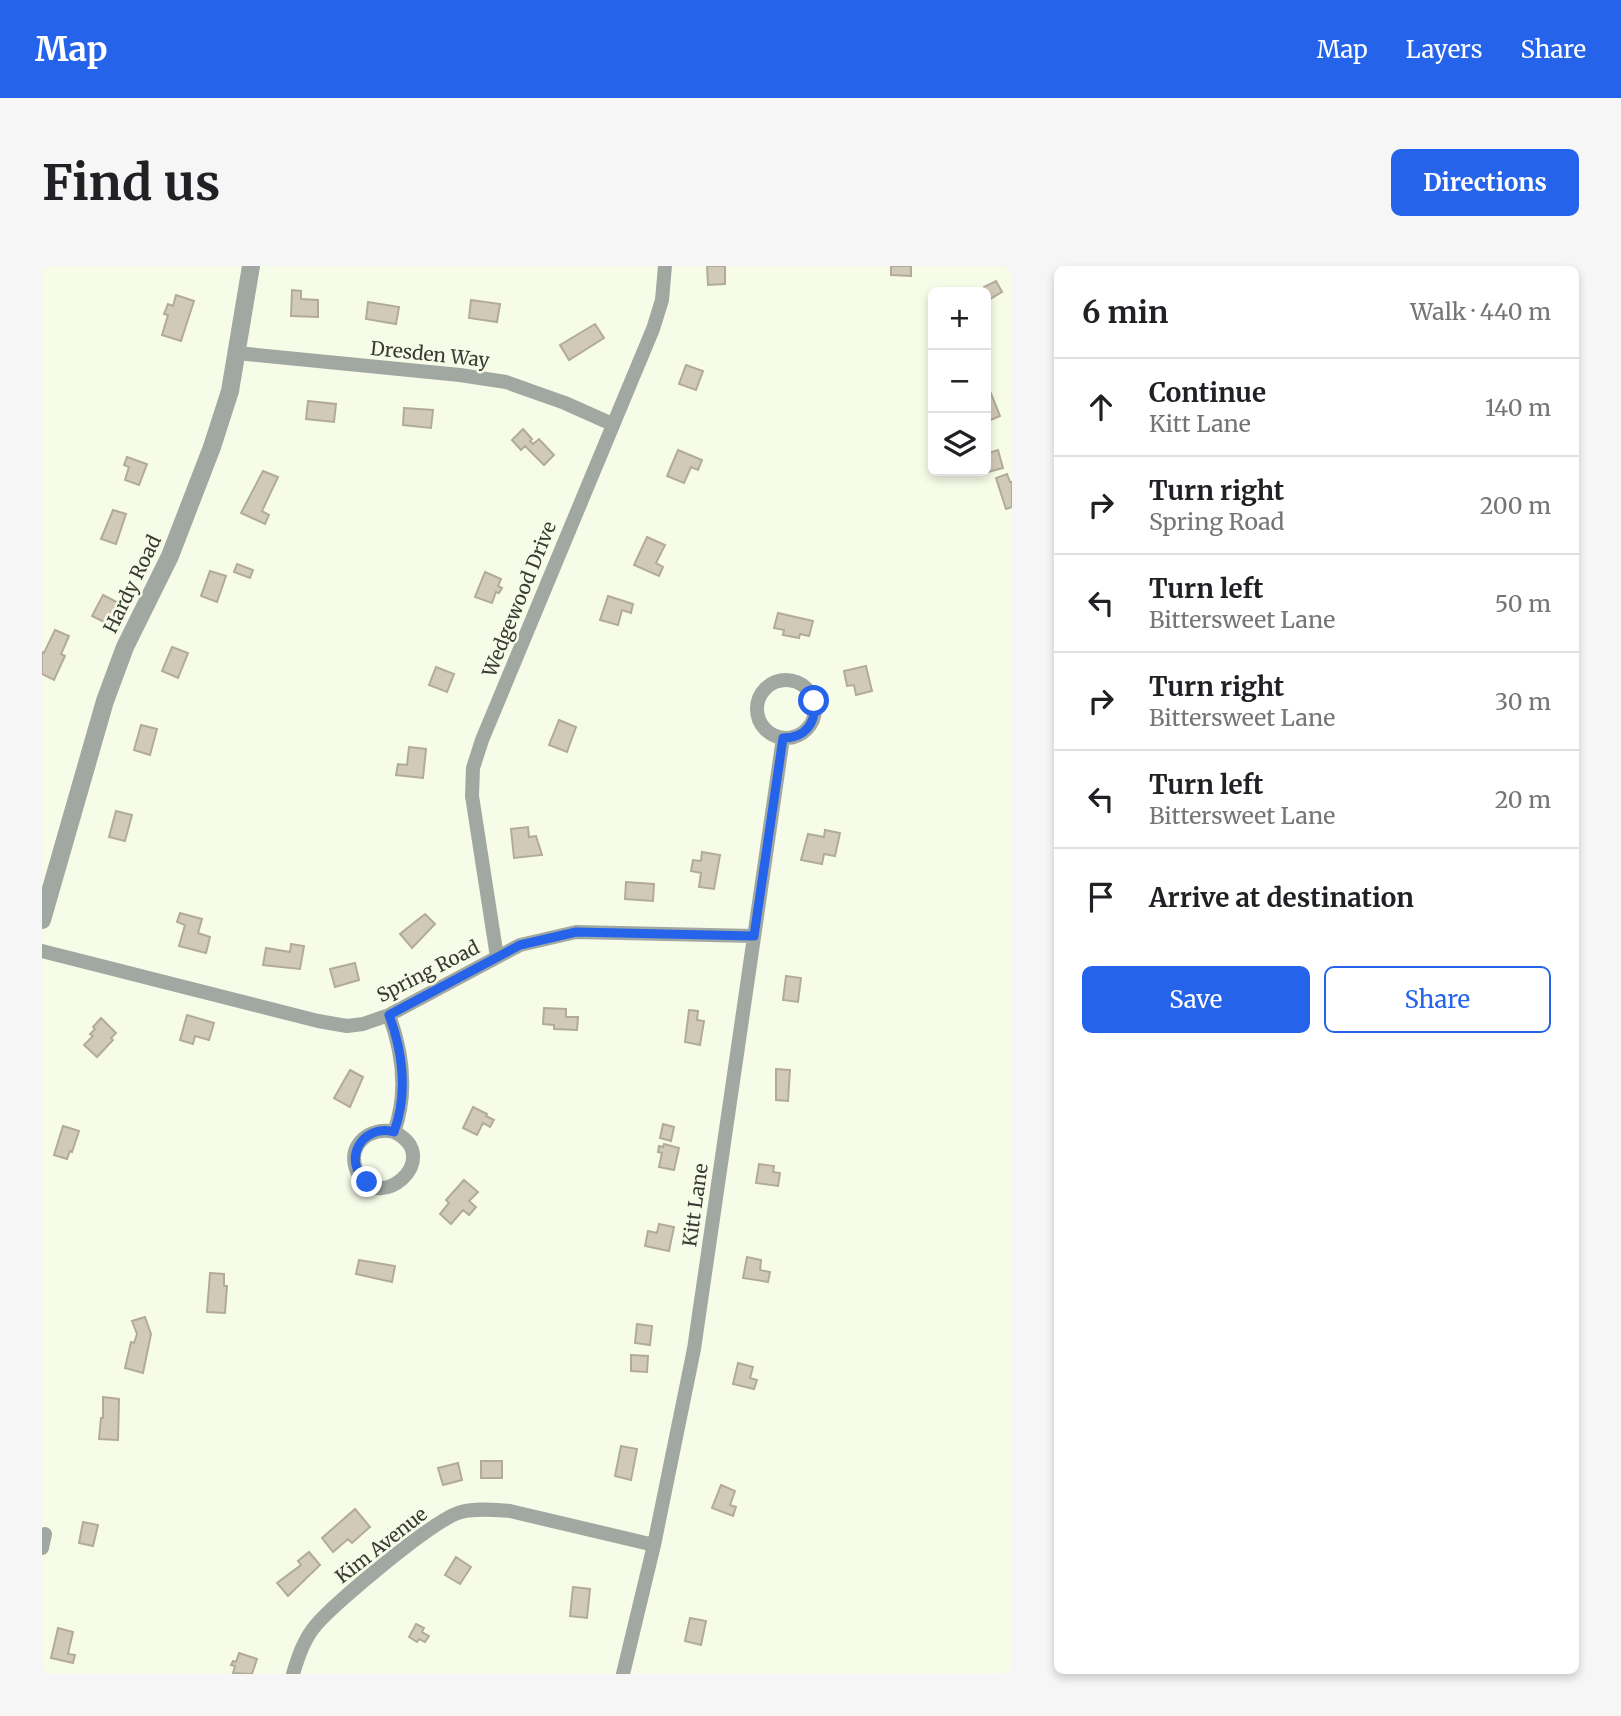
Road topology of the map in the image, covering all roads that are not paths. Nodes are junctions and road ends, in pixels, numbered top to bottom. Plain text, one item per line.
1 (251, 266) edge
2 (665, 266) edge
3 (237, 353) junction
4 (612, 424) junction
5 (783, 738) junction
6 (42, 920) edge
7 (754, 936) junction
8 (42, 951) edge
9 (497, 957) junction
10 (389, 1015) junction
11 (394, 1132) junction
12 (654, 1545) junction
13 (293, 1674) edge
14 (623, 1674) edge

1 - 3 street, Hardy Road
2 - 4 street, Wedgewood Drive
3 - 4 street, Dresden Way
3 - 6 street, Hardy Road
4 - 9 street, Wedgewood Drive
5 - 5 street
5 - 7 street, Kitt Lane
7 - 9 street, Spring Road
7 - 12 street, Kitt Lane
8 - 10 street, Spring Road
9 - 10 street, Spring Road
10 - 11 street
11 - 11 street
12 - 13 street, Kim Avenue
12 - 14 street, Kitt Lane

